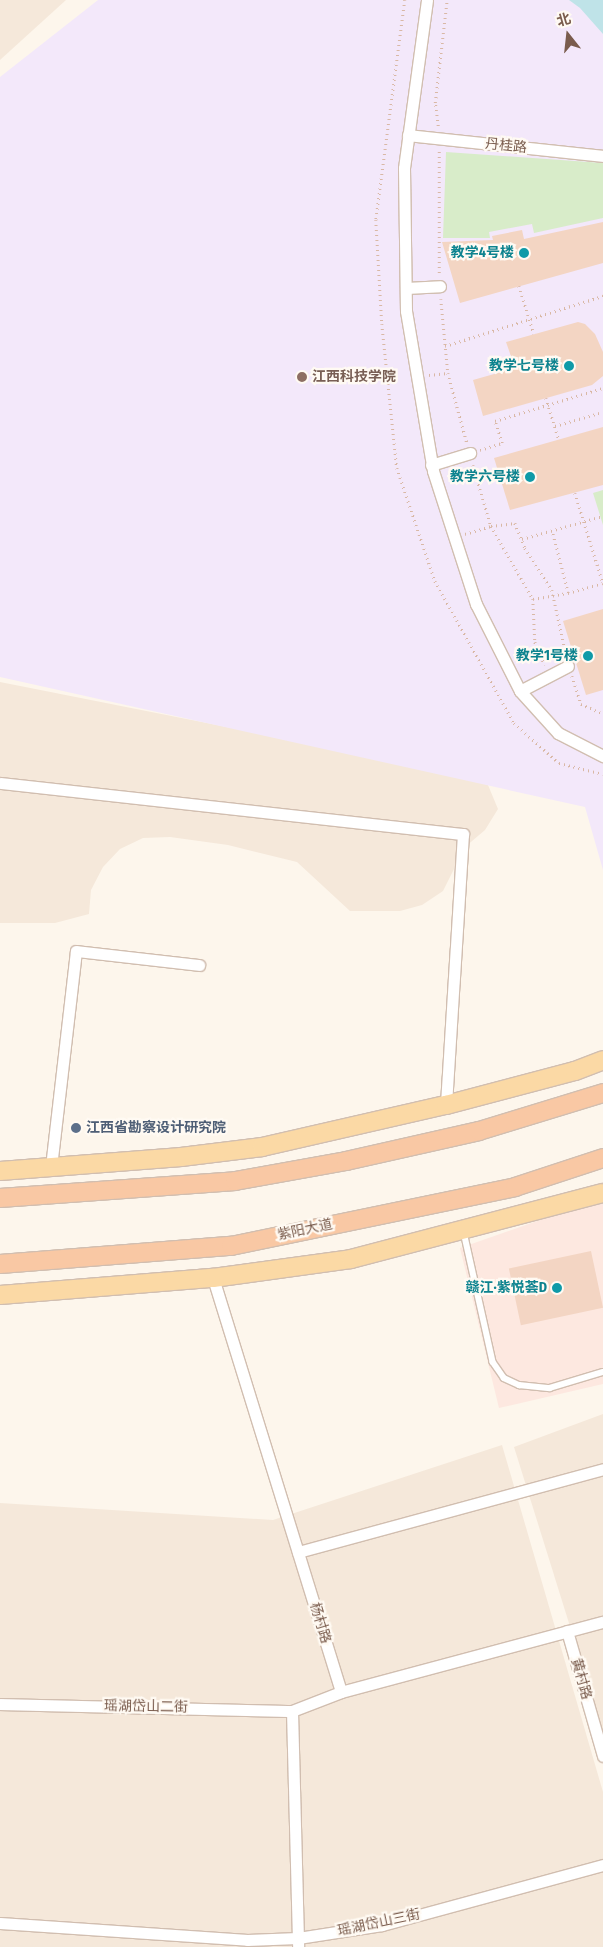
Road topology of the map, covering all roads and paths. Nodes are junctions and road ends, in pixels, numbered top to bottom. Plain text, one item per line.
1 (427, 0) edge
2 (447, 0) edge
3 (408, 135) junction
4 (440, 139) junction
5 (603, 156) edge
6 (440, 286) junction
7 (519, 286) dead end
8 (406, 288) junction
9 (603, 296) edge
10 (597, 298) junction
11 (603, 301) edge
12 (534, 334) dead end
13 (445, 346) junction
14 (448, 373) junction
15 (417, 377) junction
16 (603, 388) edge
17 (546, 398) dead end
18 (548, 405) junction
19 (603, 412) edge
20 (555, 426) junction
21 (559, 440) dead end
22 (470, 453) junction
23 (432, 465) junction
24 (575, 493) dead end
25 (603, 516) edge
26 (585, 522) junction
27 (491, 526) junction
28 (552, 531) junction
29 (454, 537) junction
30 (522, 540) junction
31 (603, 583) edge
32 (568, 592) junction
33 (554, 596) junction
34 (533, 599) junction
35 (568, 666) junction
36 (548, 674) junction
37 (520, 691) junction
38 (603, 714) edge
39 (603, 756) edge
40 (0, 783) edge
41 (199, 964) dead end
42 (603, 1060) edge
43 (603, 1093) edge
44 (446, 1105) junction
45 (603, 1158) edge
46 (51, 1167) junction
47 (0, 1171) edge
48 (603, 1193) edge
49 (0, 1198) edge
50 (464, 1230) junction
51 (0, 1264) edge
52 (213, 1278) junction
53 (0, 1295) edge
54 (603, 1372) edge
55 (603, 1469) edge
56 (298, 1552) junction
57 (603, 1622) edge
58 (567, 1631) junction
59 (341, 1692) junction
60 (0, 1704) edge
61 (292, 1711) junction
62 (603, 1756) edge
63 (603, 1865) edge
64 (0, 1923) edge
65 (298, 1942) edge

1 - 3 street
2 - 4 path
3 - 4 street, 丹桂路
3 - 8 street
4 - 5 street, 丹桂路
4 - 6 path
6 - 8 street
6 - 13 path
7 - 12 path, bridge
8 - 15 street
9 - 10 path
10 - 11 path
10 - 13 path
13 - 14 path
14 - 15 path
14 - 22 path
15 - 23 street
16 - 18 path
17 - 18 path
18 - 20 path
18 - 22 path
19 - 20 path
20 - 21 path
22 - 23 street
22 - 27 path
23 - 29 street
24 - 26 path
25 - 26 path
26 - 28 path
26 - 31 path
27 - 29 path
27 - 30 path
27 - 34 path
28 - 30 path
28 - 32 path
29 - 37 street
30 - 33 path
31 - 32 path
32 - 33 path
33 - 34 path
33 - 35 path
34 - 36 path
35 - 36 street
35 - 38 path
36 - 37 street
37 - 39 street
40 - 44 street
41 - 46 street
42 - 44 main road
43 - 49 highway
44 - 46 main road
45 - 51 highway, 紫阳大道
46 - 47 main road
48 - 50 main road
50 - 52 main road
50 - 54 lane
52 - 53 main road
52 - 56 street, 杨村路
55 - 56 street
56 - 59 street, 杨村路
57 - 58 street
58 - 59 street
58 - 62 street, 黄村路
59 - 61 street
60 - 61 street, 瑶湖岱山二街
61 - 65 street
63 - 65 street, 瑶湖岱山三街
64 - 65 street, 瑶湖岱山三街

